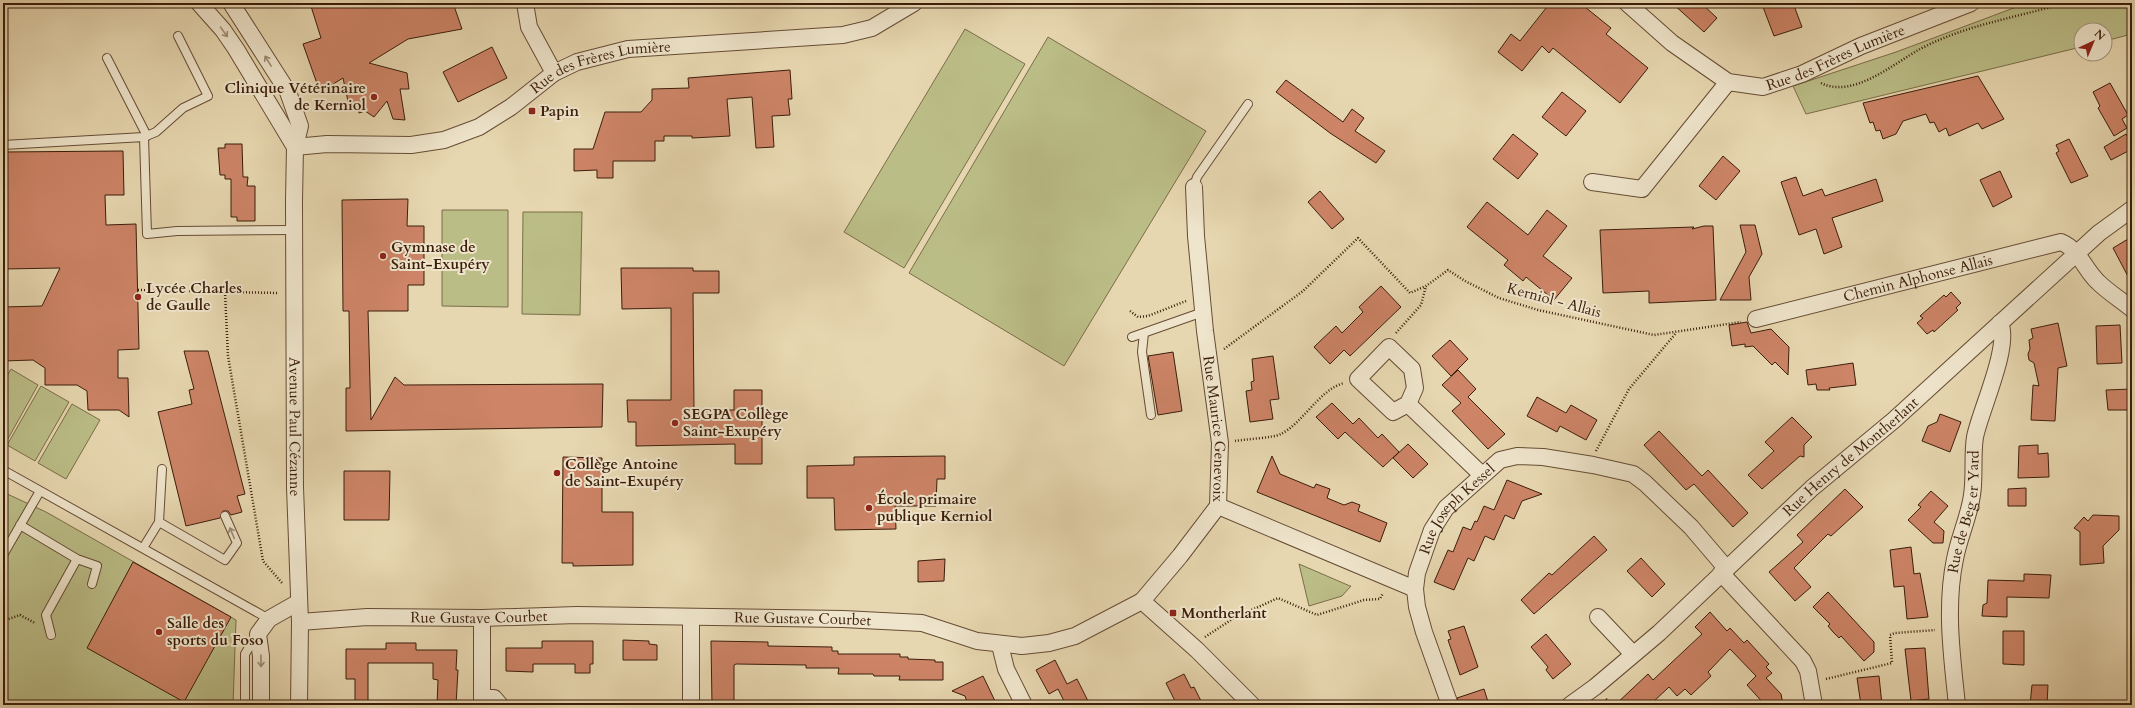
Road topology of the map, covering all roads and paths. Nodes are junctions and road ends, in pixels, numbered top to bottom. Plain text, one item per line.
1 (199, 3) edge
2 (231, 3) edge
3 (525, 3) edge
4 (914, 3) edge
5 (1627, 3) edge
6 (1972, 3) edge
7 (2065, 3) edge
8 (178, 36) dead end
9 (107, 58) dead end
10 (554, 72) junction
11 (1802, 74) junction
12 (1728, 82) junction
13 (1248, 104) dead end
14 (146, 136) junction
15 (3, 145) edge
16 (296, 147) junction
17 (1592, 182) dead end
18 (1194, 187) joint
19 (2132, 209) edge
20 (294, 230) junction
21 (2077, 252) junction
22 (1426, 286) junction
23 (138, 290) dead end
24 (225, 292) junction
25 (294, 293) junction
26 (1201, 294) junction
27 (2132, 309) edge
28 (1130, 311) dead end
29 (1203, 312) junction
30 (1756, 319) joint
31 (2000, 323) junction
32 (1677, 333) junction
33 (1144, 334) junction
34 (1132, 337) dead end
35 (1388, 347) junction
36 (1208, 360) junction
37 (1360, 382) junction
38 (1408, 404) junction
39 (1151, 415) dead end
40 (1220, 443) junction
41 (1593, 465) junction
42 (162, 469) dead end
43 (3, 470) edge
44 (1482, 475) junction
45 (40, 491) junction
46 (1218, 506) junction
47 (225, 516) dead end
48 (159, 522) junction
49 (20, 525) junction
50 (143, 548) junction
51 (3, 555) edge
52 (77, 559) junction
53 (1724, 571) junction
54 (1391, 578) junction
55 (298, 580) junction
56 (92, 584) dead end
57 (1415, 589) junction
58 (1142, 601) junction
59 (299, 602) junction
60 (1598, 616) dead end
61 (692, 617) junction
62 (269, 618) junction
63 (482, 618) junction
64 (3, 621) edge
65 (300, 622) junction
66 (1950, 630) junction
67 (50, 633) joint
68 (258, 634) junction
69 (1186, 640) junction
70 (1000, 645) junction
71 (1633, 654) junction
72 (1811, 683) junction
73 (482, 701) edge
74 (245, 705) edge
75 (261, 705) edge
76 (300, 705) edge
77 (500, 705) edge
78 (690, 705) edge
79 (1024, 705) edge
80 (1252, 705) edge
81 (1450, 705) edge
82 (1570, 705) edge
83 (1814, 705) edge
84 (1957, 705) edge

1 -> 16 street
16 -> 2 street, Avenue Paul Cézanne
3 - 10 street
4 - 10 street, Rue des Frères Lumière
5 - 12 street, Rue des Frères Lumière
6 - 11 street, Rue des Frères Lumière
7 - 11 path
8 - 14 lane
9 - 14 lane
10 - 16 street, Rue des Frères Lumière
11 - 12 street, Rue des Frères Lumière
12 - 17 street
13 - 18 lane
14 - 15 lane
14 - 20 lane
16 - 20 street, Avenue Paul Cézanne
18 - 26 street, Rue Maurice Genevoix
19 - 21 street, Rue Henry de Montherlant
20 - 25 street, Avenue Paul Cézanne
21 - 27 street
21 - 30 street, Chemin Alphonse Allais
21 - 31 street, Rue Henry de Montherlant
22 - 32 path, Kerniol - Allais
22 - 35 path
22 - 36 path, Kerniol - Allais
23 - 24 path
24 - 25 path
24 - 55 path
25 - 55 street, Avenue Paul Cézanne
26 - 28 path
26 - 29 street, Rue Maurice Genevoix
29 - 33 lane
29 - 36 street, Rue Maurice Genevoix
30 - 32 path, Kerniol - Allais
31 - 53 street, Rue Henry de Montherlant
31 - 66 street, Rue de Beg er Yard
32 - 41 path
33 - 34 lane
33 - 39 lane
35 - 37 street
35 - 38 street
36 - 40 street, Rue Maurice Genevoix
37 - 38 street
37 - 40 path
38 - 44 street
40 - 46 street, Rue Maurice Genevoix
41 - 44 street, Rue Joseph Kessel
41 - 53 street, Rue Joseph Kessel
42 - 48 lane
43 - 45 lane
44 - 57 street, Rue Joseph Kessel
45 - 49 lane
45 - 50 lane
46 - 54 street, Rue Maurice Genevoix
46 - 58 street
48 -> 47 lane
48 - 50 lane
49 - 51 lane
49 - 52 lane
50 - 62 lane
52 - 56 lane
52 - 67 lane
53 - 71 street, Rue Henry de Montherlant
53 - 72 street, Rue Joseph Kessel
54 - 57 street, Rue Maurice Genevoix
54 - 69 path
55 - 59 street, Avenue Paul Cézanne
57 - 81 street, Rue Joseph Kessel
58 - 69 street
58 - 70 street, Rue Gustave Courbet
59 - 62 street
59 - 65 street, Avenue Paul Cézanne
60 - 71 street
61 - 63 street, Rue Gustave Courbet
61 - 70 street, Rue Gustave Courbet
61 - 78 street
62 - 68 street
63 - 65 street, Rue Gustave Courbet
63 - 73 street
64 - 67 path
65 - 76 street, Avenue Paul Cézanne
66 - 72 path
66 - 84 street, Rue de Beg er Yard
68 - 74 lane
68 -> 75 street
69 - 80 street
70 - 79 street
71 - 82 street, Rue Henry de Montherlant
72 - 83 street, Rue Joseph Kessel
73 - 77 street

